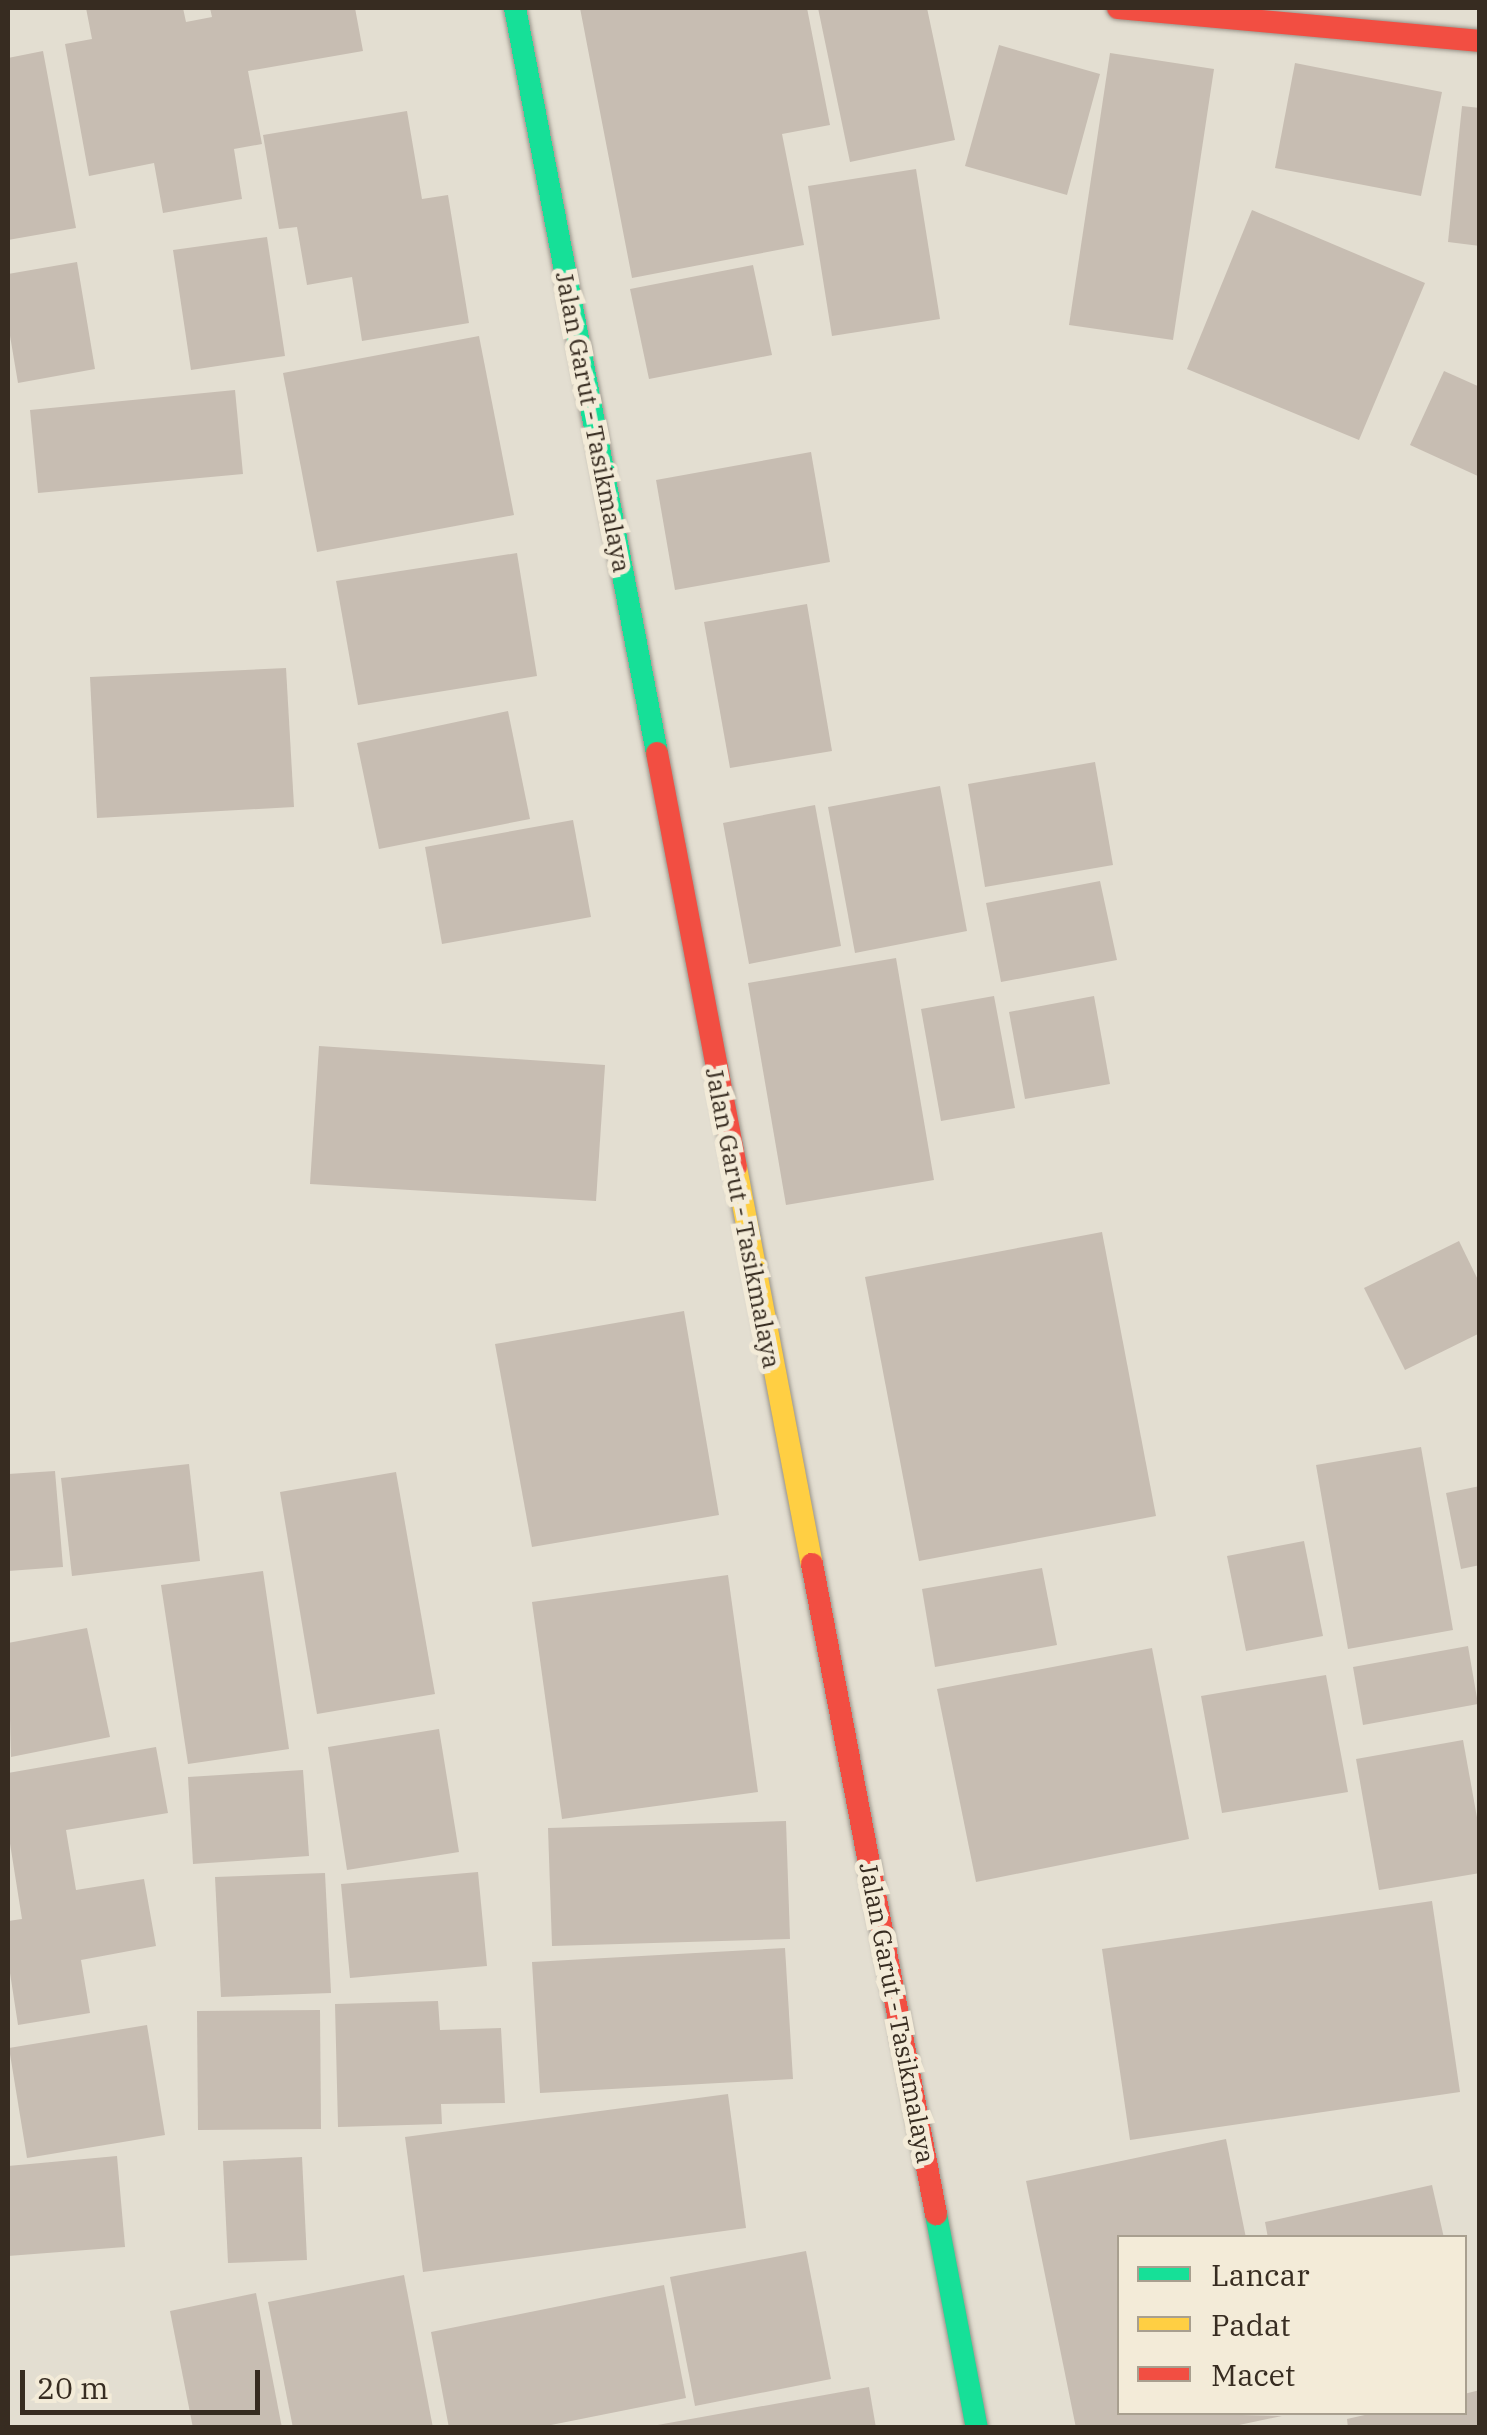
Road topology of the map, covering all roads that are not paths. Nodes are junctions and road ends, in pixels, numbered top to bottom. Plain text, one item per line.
1 (515, 8) edge
2 (1118, 8) edge
3 (1480, 41) edge
4 (977, 2428) edge

1 - 4 main road, Jalan Garut - Tasikmalaya
2 - 3 main road

